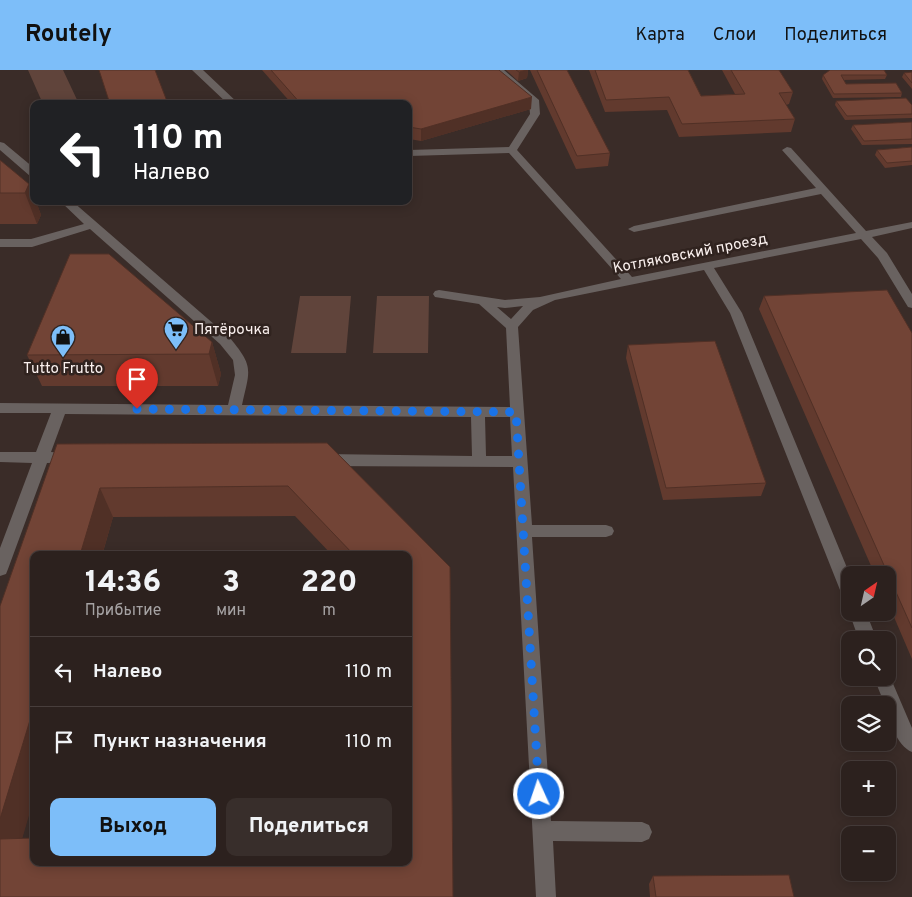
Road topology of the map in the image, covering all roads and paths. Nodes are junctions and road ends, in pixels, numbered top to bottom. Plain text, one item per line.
1 (197, 70) edge
2 (498, 70) edge
3 (230, 100) edge
4 (0, 145) edge
5 (512, 150) junction
6 (787, 150) dead end
7 (412, 152) edge
8 (30, 171) edge
9 (824, 190) junction
10 (70, 205) edge
11 (92, 225) junction
12 (912, 225) edge
13 (634, 229) dead end
14 (865, 235) junction
15 (0, 243) edge
16 (708, 266) junction
17 (629, 281) junction
18 (439, 294) dead end
19 (552, 297) junction
20 (483, 301) junction
21 (912, 304) edge
22 (512, 327) junction
23 (0, 408) edge
24 (60, 408) junction
25 (234, 410) junction
26 (478, 412) junction
27 (516, 412) junction
28 (0, 457) edge
29 (41, 458) junction
30 (90, 458) edge
31 (311, 460) edge
32 (479, 461) junction
33 (519, 462) junction
34 (523, 531) junction
35 (606, 531) dead end
36 (0, 569) edge
37 (841, 573) edge
38 (886, 686) edge
39 (912, 743) edge
40 (542, 832) junction
41 (642, 832) dead end
42 (546, 897) edge

1 - 3 street
2 - 5 street
4 - 8 street
5 - 7 street
5 - 17 street
6 - 9 street
9 - 13 street
9 - 14 street
10 - 11 street
11 - 15 street
11 - 25 street
12 - 14 street, Котляковский проезд
14 - 16 street, Котляковский проезд
14 - 21 street
16 - 17 street, Котляковский проезд
16 - 37 street
17 - 19 street, Котляковский проезд
18 - 20 street
19 - 20 street
19 - 22 street, Котляковский проезд
20 - 22 street
22 - 27 street
23 - 24 street
24 - 25 street
24 - 29 street
25 - 26 street
26 - 27 street
26 - 32 street
27 - 33 street
28 - 29 street
29 - 30 street
29 - 36 street
31 - 32 street
32 - 33 street
33 - 34 street
34 - 35 street
34 - 40 street
38 - 39 street
40 - 41 street
40 - 42 street

